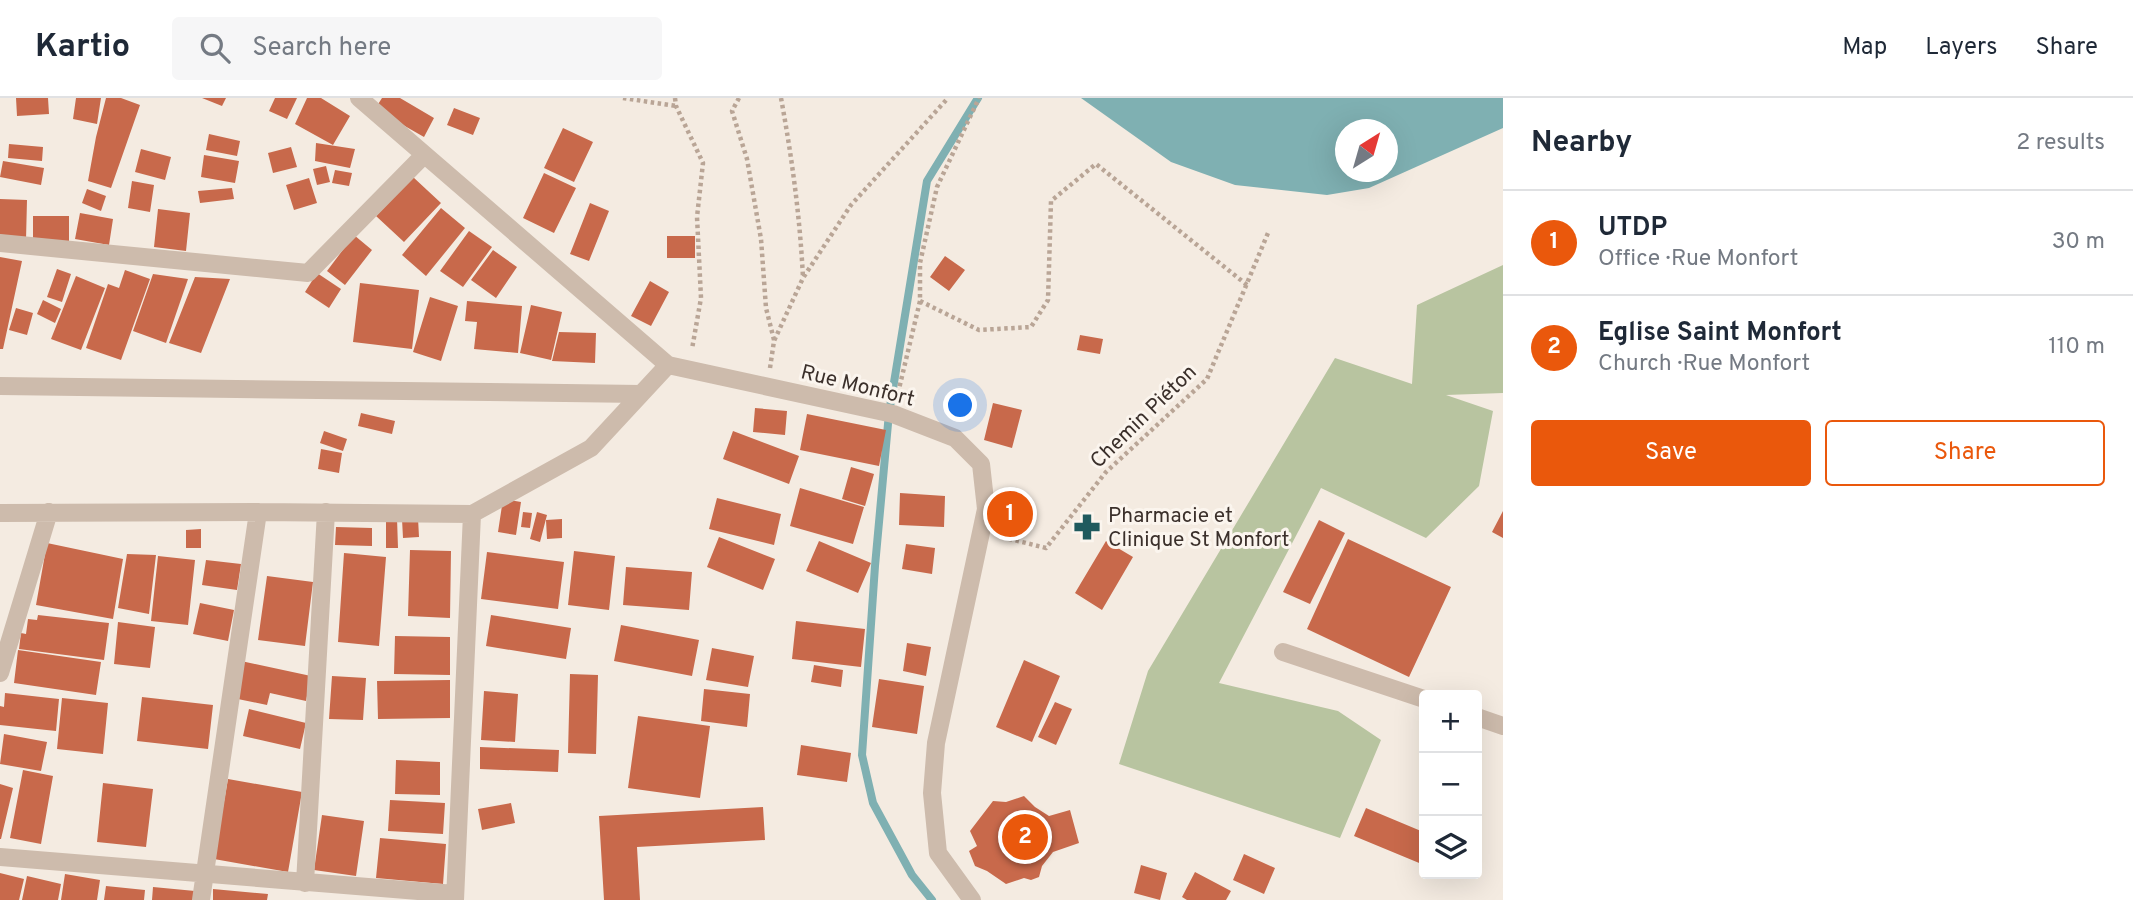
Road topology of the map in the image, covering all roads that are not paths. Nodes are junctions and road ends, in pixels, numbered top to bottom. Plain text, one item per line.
1 (359, 98) edge
2 (424, 155) junction
3 (0, 243) edge
4 (668, 365) junction
5 (0, 386) edge
6 (641, 394) junction
7 (49, 512) junction
8 (258, 512) junction
9 (326, 512) junction
10 (0, 513) edge
11 (472, 514) junction
12 (1283, 652) dead end
13 (0, 673) edge
14 (1419, 697) edge
15 (1482, 719) edge
16 (1503, 726) edge
17 (0, 857) edge
18 (205, 874) junction
19 (305, 883) junction
20 (338, 892) edge
21 (454, 897) edge
22 (201, 900) edge
23 (972, 900) edge

1 - 2 street, Rue Monfort
2 - 3 street
2 - 4 street, Rue Monfort
4 - 6 street
4 - 23 street, Rue Monfort
5 - 6 street
6 - 11 street
7 - 8 street
7 - 10 street
7 - 13 street
8 - 9 street
8 - 18 street
9 - 11 street
9 - 19 street
11 - 21 street
12 - 14 street
15 - 16 street
17 - 18 street
18 - 19 street
18 - 22 street
19 - 20 street
20 - 21 street

